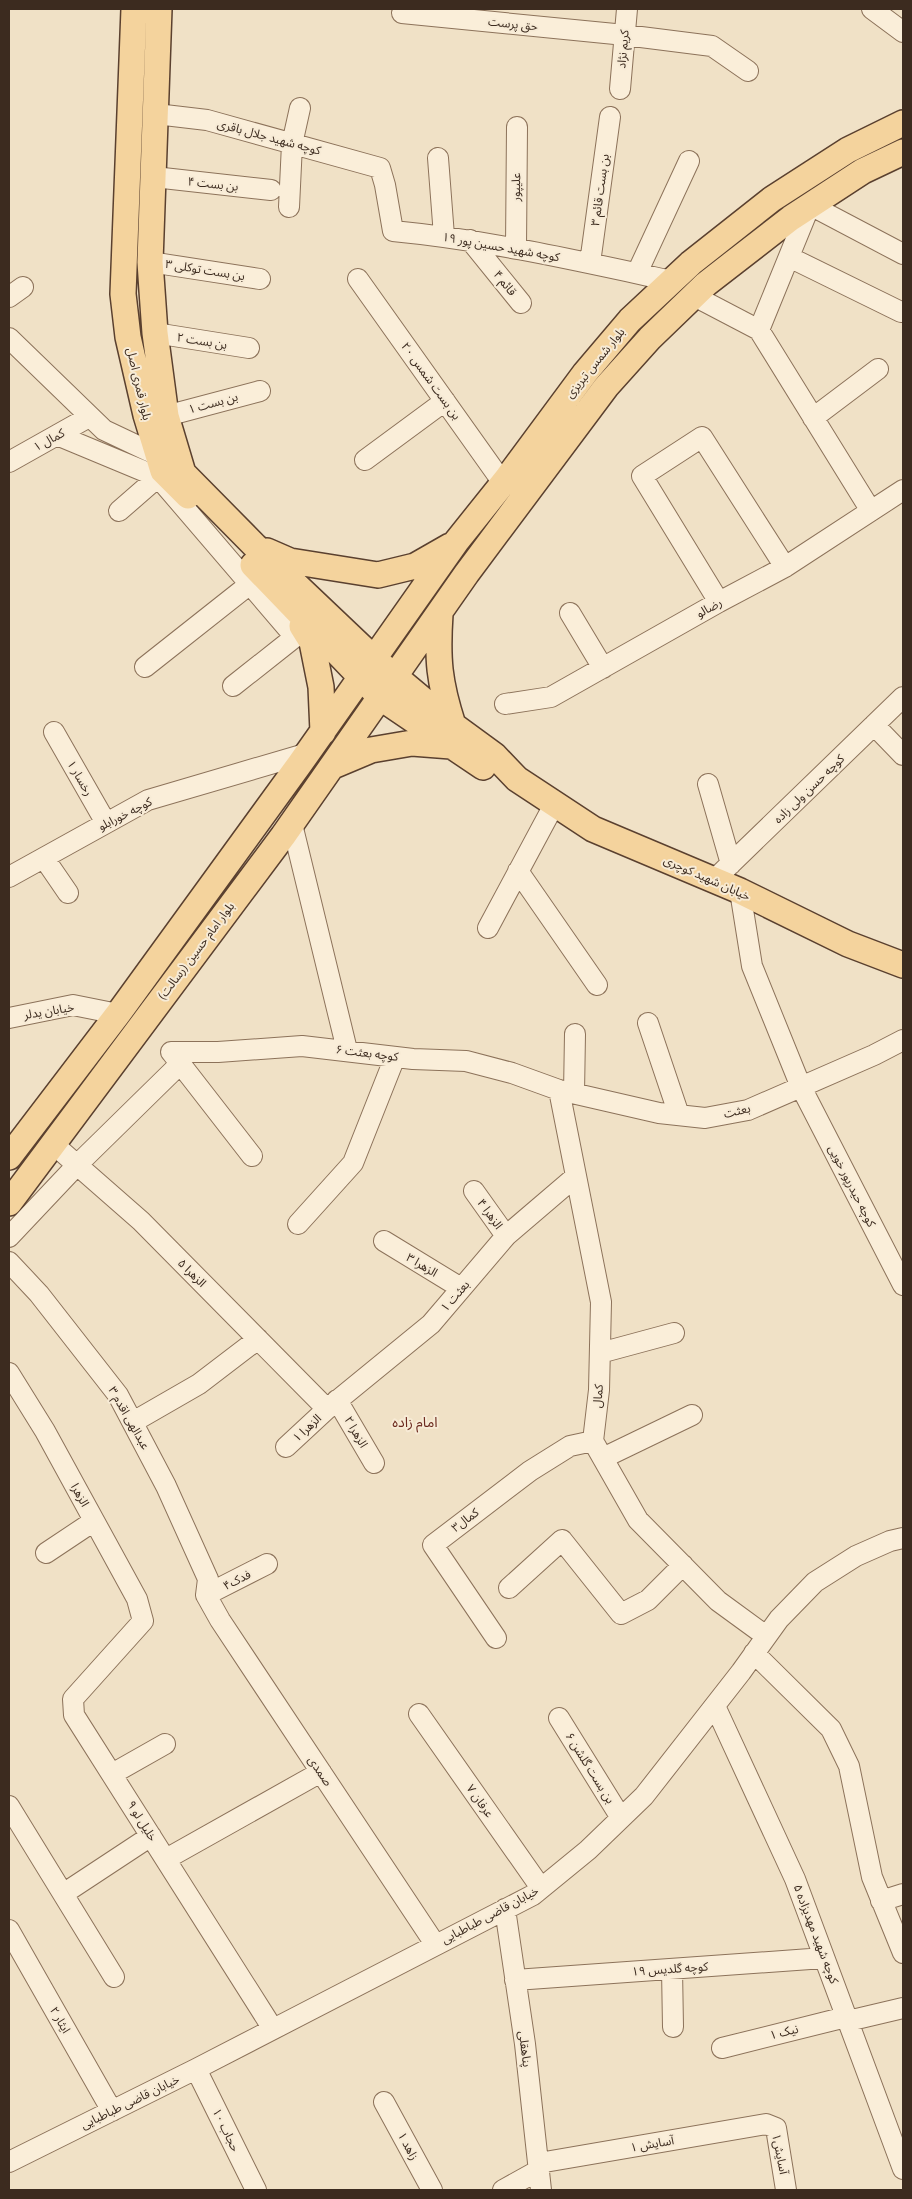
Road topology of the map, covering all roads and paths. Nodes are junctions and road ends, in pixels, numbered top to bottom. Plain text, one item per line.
1 (134, 9) edge
2 (159, 9) edge
3 (627, 9) edge
4 (872, 9) edge
5 (402, 14) dead end
6 (903, 32) edge
7 (624, 35) junction
8 (748, 71) dead end
9 (620, 89) dead end
10 (300, 108) dead end
11 (156, 114) junction
12 (610, 117) dead end
13 (903, 123) edge
14 (517, 127) dead end
15 (292, 144) junction
16 (903, 152) edge
17 (438, 158) dead end
18 (689, 161) dead end
19 (380, 168) joint
20 (154, 177) junction
21 (271, 190) dead end
22 (810, 205) junction
23 (288, 207) dead end
24 (444, 236) junction
25 (470, 240) junction
26 (516, 248) junction
27 (903, 254) edge
28 (789, 257) junction
29 (150, 262) junction
30 (590, 263) junction
31 (637, 273) junction
32 (260, 279) dead end
33 (358, 279) dead end
34 (672, 281) junction
35 (694, 296) junction
36 (521, 303) dead end
37 (901, 312) dead end
38 (759, 330) junction
39 (155, 333) junction
40 (9, 338) edge
41 (249, 348) dead end
42 (878, 369) dead end
43 (260, 391) dead end
44 (445, 401) junction
45 (166, 416) junction
46 (90, 417) junction
47 (814, 418) junction
48 (57, 435) junction
49 (365, 460) dead end
50 (9, 462) edge
51 (158, 467) junction
52 (504, 483) junction
53 (903, 490) edge
54 (119, 511) dead end
55 (871, 511) junction
56 (456, 542) junction
57 (255, 546) junction
58 (785, 567) junction
59 (250, 584) junction
60 (719, 602) junction
61 (289, 604) junction
62 (440, 614) junction
63 (570, 614) dead end
64 (145, 667) dead end
65 (603, 668) junction
66 (367, 669) junction
67 (395, 676) junction
68 (233, 686) dead end
69 (903, 697) edge
70 (381, 698) junction
71 (505, 704) dead end
72 (874, 725) junction
73 (54, 732) dead end
74 (323, 732) junction
75 (453, 736) junction
76 (308, 753) junction
77 (903, 755) edge
78 (333, 766) junction
79 (708, 784) dead end
80 (555, 803) junction
81 (106, 824) junction
82 (292, 824) junction
83 (44, 858) junction
84 (518, 871) junction
85 (722, 872) junction
86 (9, 878) edge
87 (740, 891) junction
88 (68, 893) dead end
89 (488, 928) dead end
90 (903, 965) edge
91 (597, 985) dead end
92 (118, 1014) junction
93 (9, 1018) edge
94 (648, 1023) dead end
95 (575, 1034) dead end
96 (903, 1040) edge
97 (347, 1050) junction
98 (395, 1057) junction
99 (175, 1058) junction
100 (801, 1088) junction
101 (566, 1092) junction
102 (679, 1115) junction
103 (52, 1143) junction
104 (252, 1156) dead end
105 (9, 1157) edge
106 (77, 1165) junction
107 (575, 1176) junction
108 (474, 1191) dead end
109 (9, 1203) edge
110 (298, 1224) dead end
111 (506, 1236) junction
112 (9, 1237) edge
113 (384, 1241) dead end
114 (9, 1262) edge
115 (903, 1285) edge
116 (461, 1288) junction
117 (674, 1334) dead end
118 (258, 1339) junction
119 (600, 1353) junction
120 (9, 1373) edge
121 (332, 1404) junction
122 (692, 1416) dead end
123 (133, 1422) junction
124 (286, 1447) dead end
125 (598, 1450) junction
126 (374, 1463) dead end
127 (94, 1521) junction
128 (903, 1538) edge
129 (46, 1553) dead end
130 (267, 1564) dead end
131 (682, 1566) junction
132 (509, 1588) dead end
133 (206, 1595) junction
134 (143, 1621) joint
135 (766, 1636) junction
136 (496, 1638) dead end
137 (754, 1653) junction
138 (714, 1706) junction
139 (419, 1714) dead end
140 (559, 1718) dead end
141 (166, 1744) dead end
142 (321, 1772) junction
143 (112, 1774) junction
144 (9, 1806) edge
145 (621, 1818) junction
146 (151, 1836) junction
147 (166, 1859) junction
148 (541, 1888) junction
149 (63, 1894) junction
150 (903, 1894) edge
151 (881, 1901) junction
152 (505, 1909) junction
153 (9, 1930) edge
154 (435, 1944) junction
155 (903, 1953) edge
156 (824, 1958) junction
157 (672, 1969) junction
158 (114, 1977) dead end
159 (515, 1980) junction
160 (903, 2008) edge
161 (847, 2019) junction
162 (673, 2027) dead end
163 (273, 2029) junction
164 (722, 2048) dead end
165 (196, 2069) junction
166 (384, 2102) dead end
167 (112, 2111) junction
168 (766, 2124) joint
169 (9, 2162) edge
170 (539, 2167) junction
171 (903, 2168) edge
172 (256, 2190) edge
173 (432, 2190) edge
174 (503, 2190) edge
175 (541, 2190) edge
176 (786, 2190) edge

1 - 51 main road, بلوار قمری اصل
2 - 11 main road, بلوار قمری اصل
3 - 7 street, کریم نژاد
4 - 6 street
5 - 7 street, حق پرست
7 - 8 street, حق پرست
7 - 9 street, کریم نژاد
10 - 15 street
11 - 15 street, کوچه شهید جلال باقری
11 - 20 main road, بلوار قمری اصل
12 - 30 street, بن بست قائم ۳
13 - 34 main road, بلوار شمس تبریزی
14 - 26 street, علیپور
15 - 19 street, کوچه شهید جلال باقری
15 - 23 street
16 - 22 main road, بلوار شمس تبریزی
17 - 24 street
18 - 31 street
19 - 24 street, کوچه شهید حسین پور ۱۹
20 - 21 street, بن بست ۴
20 - 29 main road, بلوار قمری اصل
22 - 27 street
22 - 28 street
22 - 35 main road, بلوار شمس تبریزی
24 - 25 street, کوچه شهید حسین پور ۱۹
25 - 26 street, کوچه شهید حسین پور ۱۹
25 - 36 street, قائم ۴
26 - 30 street, کوچه شهید حسین پور ۱۹
28 - 37 street
28 - 38 street
29 - 32 street, بن بست توکلی ۳
29 - 39 main road, بلوار قمری اصل
30 - 31 street, کوچه شهید حسین پور ۱۹
31 - 34 street, کوچه شهید حسین پور ۱۹
33 - 44 street, بن بست شمس ۲۰
34 - 52 main road, بلوار شمس تبریزی
35 - 38 street
35 - 62 main road, بلوار شمس تبریزی
38 - 47 street
39 - 41 street, بن بست ۲
39 - 45 main road, بلوار قمری اصل
40 - 46 street
42 - 47 street
43 - 45 street, بن بست ۱
44 - 49 street
44 - 52 street, بن بست شمس ۲۰
45 - 57 main road, بلوار قمری اصل
46 - 48 street, کمال ۱
46 - 51 street
47 - 55 street
48 - 50 street, کمال ۱
48 - 51 street
51 - 54 street
51 - 59 street
51 - 61 main road, بلوار قمری اصل
52 - 56 main road, بلوار شمس تبریزی
53 - 55 street, رضالو
55 - 58 street, رضالو
56 - 57 main road
56 - 66 main road, بلوار شمس تبریزی
57 - 66 main road, بلوار قمری اصل
58 - 60 street, رضالو
58 - 60 street
59 - 64 street
59 - 68 street
60 - 65 street, رضالو
61 - 66 main road, بلوار قمری اصل
61 - 74 main road
62 - 67 main road, بلوار شمس تبریزی
62 - 75 main road
63 - 65 street
65 - 71 street, رضالو
66 - 67 main road, خیابان شهید کوچری
66 - 70 main road, خیابان شهید کوچری
66 - 74 main road, بلوار امام حسین (رسالت)
67 - 70 main road, بلوار شمس تبریزی
67 - 75 main road, خیابان شهید کوچری
69 - 72 street, کوچه حسن ولی زاده
70 - 75 main road, خیابان شهید کوچری
70 - 78 main road, بلوار امام حسین (رسالت)
72 - 77 street
72 - 85 street, کوچه حسن ولی زاده
73 - 81 street, رخسار ۱
74 - 76 main road, بلوار امام حسین (رسالت)
75 - 78 main road
75 - 80 main road, خیابان شهید کوچری
76 - 81 street, کوچه خورابلو
76 - 92 main road, بلوار امام حسین (رسالت)
78 - 82 main road, بلوار امام حسین (رسالت)
79 - 85 street
80 - 84 street
80 - 85 main road, خیابان شهید کوچری
81 - 83 street, کوچه خورابلو
82 - 97 street
82 - 103 main road, بلوار امام حسین (رسالت)
83 - 86 street, کوچه خورابلو
83 - 88 street
84 - 89 street
84 - 91 street
85 - 87 main road, خیابان شهید کوچری
87 - 90 main road, خیابان شهید کوچری
87 - 100 street, کوچه حیدرپور خویی
92 - 93 street, خیابان یدلر
92 - 105 main road, بلوار امام حسین (رسالت)
94 - 102 street
95 - 101 street, کمال
96 - 100 street, بعثت
97 - 98 street, کوچه بعثت ۶
97 - 99 street, کوچه بعثت ۶
98 - 101 street, کوچه بعثت ۶
98 - 110 street
99 - 104 street
99 - 106 street
100 - 102 street, بعثت
100 - 115 street, کوچه حیدرپور خویی
101 - 102 street, بعثت
101 - 107 street, کمال
103 - 106 street, الزهرا ۵
103 - 109 main road, بلوار امام حسین (رسالت)
106 - 112 street
106 - 118 street, الزهرا ۵
107 - 111 street, بعثت ۱
107 - 119 street, کمال
108 - 111 street, الزهرا ۴
111 - 116 street, بعثت ۱
113 - 116 street, الزهرا ۳
114 - 123 street, عبدالهی اقدم ۳
116 - 121 street, بعثت ۱
117 - 119 street
118 - 121 street, الزهرا ۵
118 - 123 street
119 - 125 street, کمال
120 - 127 street, الزهرا
121 - 124 street, الزهرا ۱
121 - 126 street, الزهرا ۲
122 - 125 street
123 - 133 street, عبدالهی اقدم ۳
125 - 131 street
125 - 136 street, کمال۳
127 - 129 street
127 - 134 street, الزهرا
128 - 135 street, خیابان قاضی طباطبایی
130 - 133 street, فدک۴
131 - 132 street
131 - 135 street
133 - 142 street, صمدی
134 - 143 street, خلیل لو ۹
135 - 137 street, خیابان قاضی طباطبایی
137 - 138 street, خیابان قاضی طباطبایی
137 - 151 street
138 - 145 street, خیابان قاضی طباطبایی
138 - 156 street, کوچه شهید مهدیزاده ۵
139 - 148 street, عرفان ۷
140 - 145 street, بن بست گلشن ۶
141 - 143 street
142 - 147 street
142 - 154 street, صمدی
143 - 146 street, خلیل لو ۹
144 - 149 street
145 - 148 street, خیابان قاضی طباطبایی
146 - 147 street, خلیل لو ۹
146 - 149 street
147 - 163 street, خلیل لو ۹
148 - 152 street, خیابان قاضی طباطبایی
149 - 158 street
150 - 151 street
151 - 155 street
152 - 154 street, خیابان قاضی طباطبایی
152 - 159 street, پناهقلی
153 - 167 street, ایثار ۲
154 - 163 street, خیابان قاضی طباطبایی
156 - 157 street, کوچه گلدیس ۱۹
156 - 161 street, کوچه شهید مهدیزاده ۵
157 - 159 street, کوچه گلدیس ۱۹
157 - 162 street
159 - 170 street, پناهقلی
160 - 161 street, نیک ۱
161 - 164 street, نیک ۱
161 - 171 street, کوچه شهید مهدیزاده ۵
163 - 165 street, خیابان قاضی طباطبایی
165 - 167 street, خیابان قاضی طباطبایی
165 - 172 street, حجاب ۱۰
166 - 173 street, زاهد ۱
167 - 169 street, خیابان قاضی طباطبایی
168 - 170 street, آسایش ۱
168 - 176 street, آسایش۱
170 - 174 street
170 - 175 street, پناهقلی

